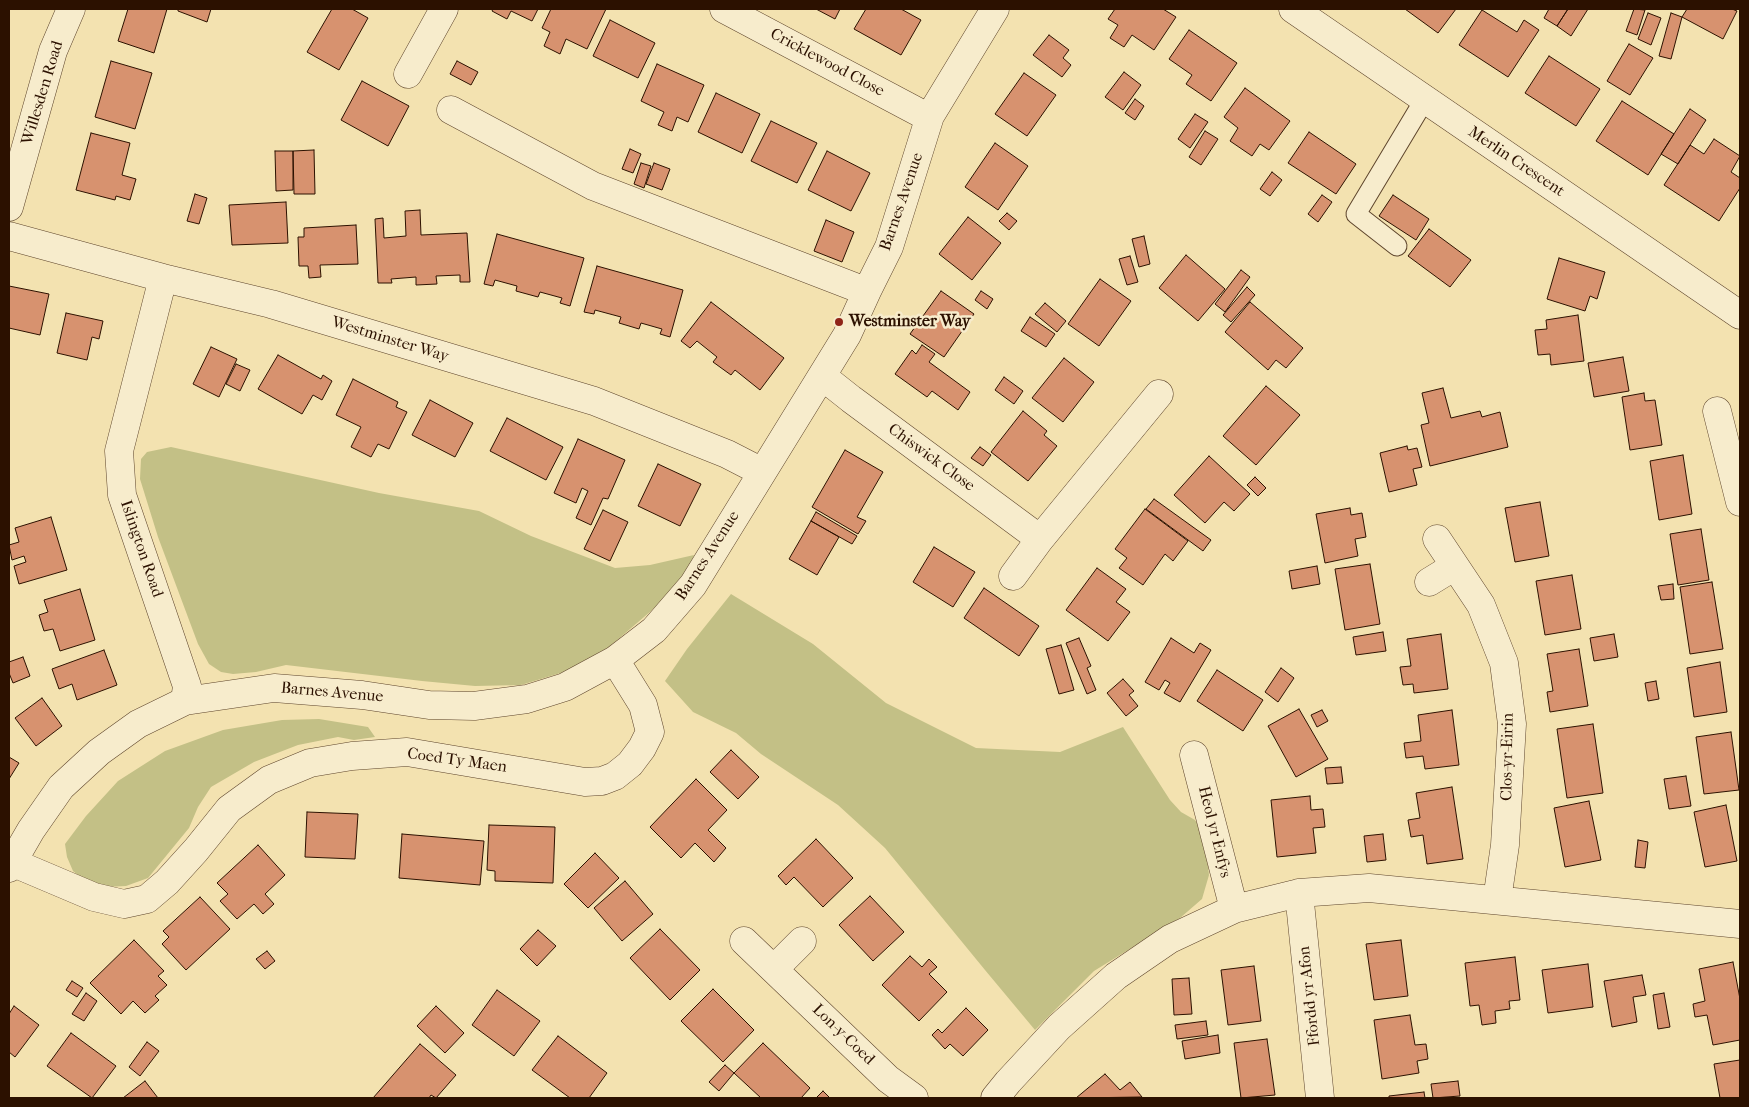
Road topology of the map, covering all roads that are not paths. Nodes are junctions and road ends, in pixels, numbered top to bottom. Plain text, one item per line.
1 (71, 9) edge
2 (444, 9) edge
3 (724, 9) edge
4 (995, 9) edge
5 (1293, 9) edge
6 (408, 74) dead end
7 (1424, 99) junction
8 (451, 110) dead end
9 (930, 116) junction
10 (9, 207) edge
11 (9, 236) edge
12 (1397, 246) dead end
13 (164, 278) junction
14 (868, 289) junction
15 (1740, 315) edge
16 (822, 376) junction
17 (1158, 394) dead end
18 (1717, 411) dead end
19 (1733, 443) edge
20 (762, 472) junction
21 (1740, 502) edge
22 (1040, 539) junction
23 (1437, 539) dead end
24 (1455, 566) junction
25 (1013, 576) dead end
26 (1429, 582) dead end
27 (615, 660) junction
28 (185, 701) junction
29 (1194, 755) dead end
30 (10, 863) edge
31 (1299, 893) junction
32 (1497, 900) junction
33 (1234, 909) junction
34 (1740, 924) edge
35 (744, 941) dead end
36 (802, 941) dead end
37 (774, 969) junction
38 (914, 1098) edge
39 (995, 1098) edge
40 (1320, 1098) edge

1 - 10 street, Willesden Road
2 - 6 street
3 - 9 street, Cricklewood Close
4 - 9 street, Barnes Avenue
5 - 7 street, Merlin Crescent
7 - 12 lane
7 - 15 street, Merlin Crescent
8 - 14 street
9 - 14 street, Barnes Avenue
11 - 13 street, Westminster Way
13 - 20 street, Westminster Way
13 - 28 street, Islington Road
14 - 16 street, Barnes Avenue
16 - 20 street, Barnes Avenue
16 - 22 street, Chiswick Close
17 - 22 street
18 - 19 street
19 - 21 street
20 - 27 street, Barnes Avenue
22 - 25 street
23 - 24 street, Clos-yr-Eirin
24 - 26 street
24 - 32 street, Clos-yr-Eirin
27 - 28 street, Barnes Avenue
27 - 30 street, Coed Ty Maen
28 - 30 street, Barnes Avenue
29 - 33 street, Heol yr Enfys
31 - 32 street
31 - 33 street
31 - 40 street, Ffordd yr Afon
32 - 34 street
33 - 39 street
35 - 37 street, Lon-y-Coed
36 - 37 street
37 - 38 street, Lon-y-Coed

